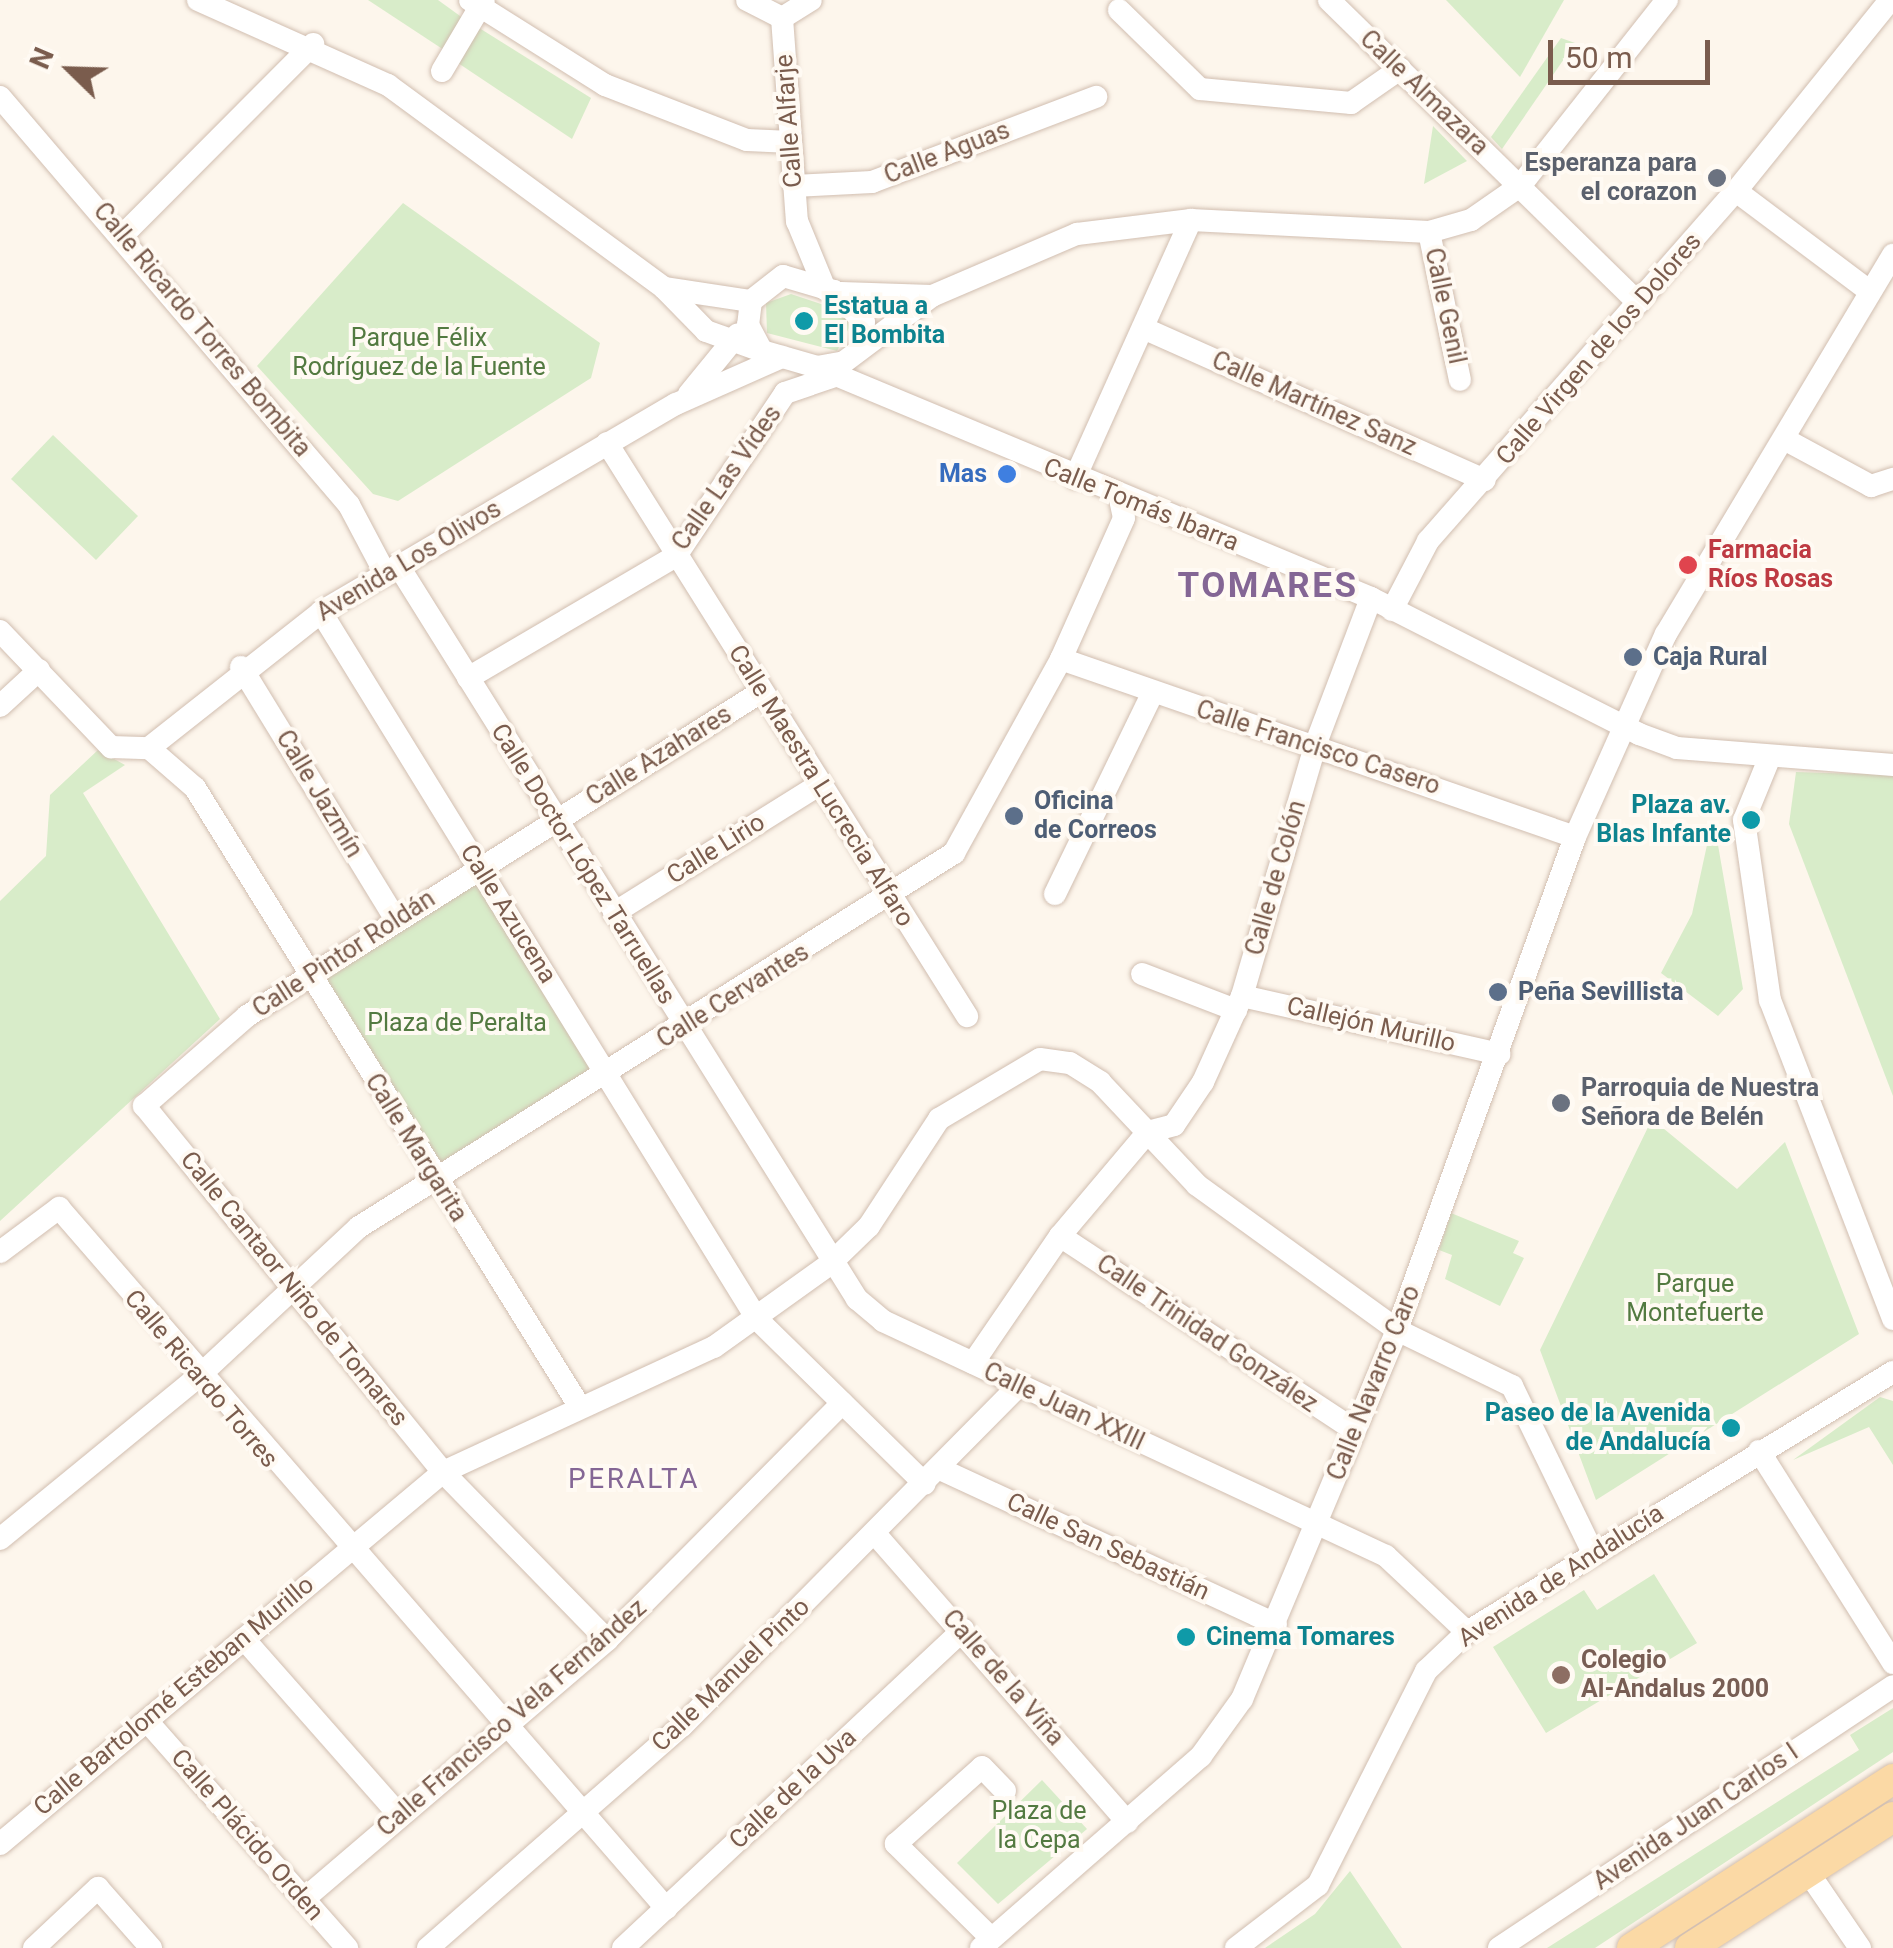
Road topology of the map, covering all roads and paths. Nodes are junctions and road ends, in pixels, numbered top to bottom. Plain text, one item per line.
1 (198, 0) edge
2 (748, 0) edge
3 (811, 0) edge
4 (1329, 0) edge
5 (1667, 0) edge
6 (1890, 0) edge
7 (477, 2) edge
8 (1119, 10) dead end
9 (782, 18) junction
10 (313, 44) junction
11 (1400, 69) junction
12 (442, 71) dead end
13 (0, 97) edge
14 (1096, 97) dead end
15 (791, 142) junction
16 (794, 186) junction
17 (1520, 186) junction
18 (1736, 191) junction
19 (1191, 220) junction
20 (797, 224) junction
21 (1429, 232) junction
22 (122, 236) junction
23 (1893, 255) edge
24 (782, 276) junction
25 (664, 288) junction
26 (830, 290) junction
27 (1869, 291) junction
28 (932, 296) junction
29 (750, 301) junction
30 (1638, 303) junction
31 (748, 325) junction
32 (1142, 328) junction
33 (726, 344) junction
34 (860, 350) junction
35 (772, 354) junction
36 (825, 372) junction
37 (1460, 380) dead end
38 (686, 399) junction
39 (1786, 440) junction
40 (607, 443) junction
41 (1076, 478) junction
42 (1893, 479) edge
43 (1484, 480) junction
44 (1120, 498) junction
45 (676, 556) junction
46 (392, 570) junction
47 (1370, 598) junction
48 (1392, 610) junction
49 (321, 612) junction
50 (0, 631) edge
51 (1060, 659) junction
52 (241, 667) junction
53 (38, 670) junction
54 (468, 678) junction
55 (761, 692) junction
56 (1152, 694) junction
57 (0, 706) edge
58 (1626, 725) junction
59 (1316, 743) junction
60 (149, 748) junction
61 (1769, 759) junction
62 (1893, 765) edge
63 (819, 785) junction
64 (556, 820) junction
65 (1575, 837) junction
66 (480, 868) junction
67 (1055, 894) dead end
68 (890, 899) junction
69 (614, 913) junction
70 (396, 920) junction
71 (308, 974) junction
72 (1142, 974) dead end
73 (1239, 1003) junction
74 (967, 1016) dead end
75 (684, 1027) junction
76 (1500, 1054) junction
77 (607, 1075) junction
78 (144, 1106) joint
79 (1148, 1132) junction
80 (436, 1180) junction
81 (1060, 1236) junction
82 (0, 1252) edge
83 (830, 1264) junction
84 (294, 1291) junction
85 (757, 1318) junction
86 (1893, 1320) edge
87 (1397, 1330) junction
88 (973, 1363) junction
89 (1893, 1372) edge
90 (198, 1377) junction
91 (1018, 1386) junction
92 (842, 1403) junction
93 (578, 1404) junction
94 (1354, 1430) junction
95 (1759, 1451) junction
96 (444, 1472) junction
97 (932, 1477) junction
98 (1316, 1524) junction
99 (877, 1536) junction
100 (0, 1539) edge
101 (346, 1548) junction
102 (1593, 1553) junction
103 (1276, 1624) junction
104 (963, 1630) junction
105 (1467, 1632) junction
106 (244, 1639) junction
107 (607, 1640) junction
108 (1893, 1663) edge
109 (1893, 1686) edge
110 (147, 1721) junction
111 (503, 1728) junction
112 (1893, 1779) edge
113 (1005, 1791) dead end
114 (579, 1815) junction
115 (400, 1816) junction
116 (1893, 1818) edge
117 (1127, 1822) junction
118 (0, 1844) edge
119 (1808, 1872) junction
120 (304, 1900) junction
121 (666, 1908) junction
122 (986, 1943) edge
123 (34, 1948) edge
124 (151, 1948) edge
125 (347, 1948) edge
126 (428, 1948) edge
127 (623, 1948) edge
128 (1236, 1948) edge
129 (1499, 1948) edge
130 (1632, 1948) edge
131 (1690, 1948) edge
132 (1860, 1948) edge

1 - 10 street
2 - 9 street
3 - 9 street
4 - 11 street, Calle Almazara
5 - 17 street
6 - 18 street, Calle Virgen de los Dolores
7 - 12 street
7 - 15 street
8 - 11 street
9 - 15 street, Calle Alfarje
10 - 22 street
10 - 25 street
11 - 17 street, Calle Almazara
13 - 22 street, Calle Ricardo Torres Bombita
14 - 16 street, Calle Aguas
15 - 16 street, Calle Alfarje
16 - 20 street, Calle Alfarje
17 - 21 street
17 - 30 street, Calle Almazara
18 - 27 street
18 - 30 street, Calle Virgen de los Dolores
19 - 21 street
19 - 28 street
19 - 32 street
20 - 24 street, Calle Alfarje
20 - 26 street, Calle Alfarje
21 - 37 street, Calle Genil
22 - 46 street, Calle Ricardo Torres Bombita
23 - 27 street, Calle Navarro Caro
24 - 26 street
24 - 29 street
25 - 29 street
25 - 33 street
26 - 28 street
26 - 34 street
27 - 39 street, Calle Navarro Caro
28 - 34 street
29 - 31 street
30 - 43 street, Calle Virgen de los Dolores
31 - 33 street, Avenida Los Olivos
31 - 35 street
32 - 41 street
32 - 43 street, Calle Martínez Sanz
33 - 35 street
33 - 38 street, Avenida Los Olivos
34 - 36 street
35 - 36 street
35 - 38 street, Avenida Los Olivos
36 - 41 street, Calle Tomás Ibarra
36 - 45 street, Calle Las Vides
38 - 40 street, Avenida Los Olivos
39 - 42 street
39 - 58 street, Calle Navarro Caro
40 - 45 street, Calle Maestra Lucrecia Alfaro
40 - 46 street, Avenida Los Olivos
41 - 44 street, Calle Tomás Ibarra
43 - 48 street, Calle Virgen de los Dolores
44 - 47 street, Calle Tomás Ibarra
44 - 51 street, Calle Cervantes
45 - 54 street, Calle Las Vides
45 - 55 street, Calle Maestra Lucrecia Alfaro
46 - 49 street, Avenida Los Olivos
46 - 54 street, Calle Doctor López Tarruellas
47 - 48 street, Calle Tomás Ibarra
47 - 59 street, Calle de Colón
48 - 58 street, Calle Tomás Ibarra
49 - 52 street, Avenida Los Olivos
49 - 66 street, Calle Azucena
50 - 53 street
51 - 56 street, Calle Francisco Casero
51 - 68 street, Calle Cervantes
52 - 60 street, Avenida Los Olivos
52 - 70 street, Calle Jazmín
53 - 57 street
53 - 60 street
54 - 64 street, Calle Doctor López Tarruellas
55 - 63 street, Calle Maestra Lucrecia Alfaro
55 - 64 street, Calle Azahares
56 - 59 street, Calle Francisco Casero
56 - 67 street
58 - 61 street, Calle Tomás Ibarra
58 - 65 street, Calle Navarro Caro
59 - 65 street, Calle Francisco Casero
59 - 73 street, Calle de Colón
60 - 71 street, Calle Margarita
61 - 62 street, Calle Tomás Ibarra
61 - 86 street
63 - 68 street, Calle Maestra Lucrecia Alfaro
63 - 69 street, Calle Lirio
64 - 66 street, Calle Pintor Roldán
64 - 69 street, Calle Doctor López Tarruellas
65 - 76 street, Calle Navarro Caro
66 - 70 street, Calle Pintor Roldán
66 - 77 street, Calle Azucena
68 - 74 street, Calle Maestra Lucrecia Alfaro
68 - 75 street, Calle Cervantes
69 - 75 street, Calle Doctor López Tarruellas
70 - 71 street, Calle Pintor Roldán
71 - 78 street, Calle Pintor Roldán
71 - 80 street, Calle Margarita
72 - 73 street, Callejón Murillo
73 - 76 street, Callejón Murillo
73 - 79 street, Calle de Colón
75 - 77 street, Calle Cervantes
75 - 83 street, Calle Doctor López Tarruellas
76 - 87 street, Calle Navarro Caro
77 - 80 street, Calle Cervantes
77 - 85 street, Calle Azucena
78 - 84 street, Calle Cantaor Niño de Tomares
79 - 81 street, Calle de Colón
79 - 83 street, Calle Bartolomé Esteban Murillo
79 - 87 street
80 - 84 street, Calle Cervantes
80 - 93 street, Calle Margarita
81 - 88 street, Calle de Colón
81 - 94 street, Calle Trinidad González
82 - 90 street, Calle Ricardo Torres
83 - 85 street, Calle Bartolomé Esteban Murillo
83 - 88 street, Calle Juan XXIII
84 - 90 street, Calle Cervantes
84 - 96 street, Calle Cantaor Niño de Tomares
85 - 92 street, Calle Azucena
85 - 93 street, Calle Bartolomé Esteban Murillo
87 - 94 street, Calle Navarro Caro
87 - 102 street
88 - 91 street, Calle Juan XXIII
89 - 95 street, Avenida de Andalucía
90 - 100 street, Calle Cervantes
90 - 101 street, Calle Ricardo Torres
91 - 97 street, Calle Manuel Pinto
91 - 98 street, Calle Juan XXIII
92 - 97 street, Calle San Sebastián
92 - 107 street, Calle Francisco Vela Fernández
93 - 96 street, Calle Bartolomé Esteban Murillo
94 - 98 street, Calle Navarro Caro
95 - 102 street, Avenida de Andalucía
95 - 108 street
96 - 101 street, Calle Bartolomé Esteban Murillo
96 - 107 street, Calle Cantaor Niño de Tomares
97 - 99 street, Calle Manuel Pinto
97 - 103 street, Calle San Sebastián
98 - 103 street, Calle Navarro Caro
98 - 105 street, Calle Juan XXIII
99 - 104 street, Calle de la Viña
99 - 114 street, Calle Manuel Pinto
101 - 106 street, Calle Bartolomé Esteban Murillo
101 - 111 street, Calle Ricardo Torres
102 - 105 street, Avenida de Andalucía
103 - 117 street, Calle Navarro Caro
104 - 117 street, Calle de la Viña
104 - 121 street, Calle de la Uva
105 - 128 street, Avenida de Andalucía
106 - 110 street, Calle Bartolomé Esteban Murillo
106 - 115 street
107 - 111 street, Calle Francisco Vela Fernández
109 - 129 street, Avenida Juan Carlos I
110 - 118 street, Calle Bartolomé Esteban Murillo
110 - 120 street, Calle Plácido Orden
111 - 114 street, Calle Ricardo Torres
111 - 115 street, Calle Francisco Vela Fernández
112 - 130 main road
113 - 122 street
114 - 121 street, Calle Ricardo Torres
114 - 126 street, Calle Manuel Pinto
115 - 120 street, Calle Francisco Vela Fernández
116 - 119 main road
117 - 122 street, Calle Navarro Caro
119 - 131 main road
119 - 132 street
120 - 125 street, Calle Plácido Orden
121 - 127 street, Calle de la Uva
123 - 124 street

